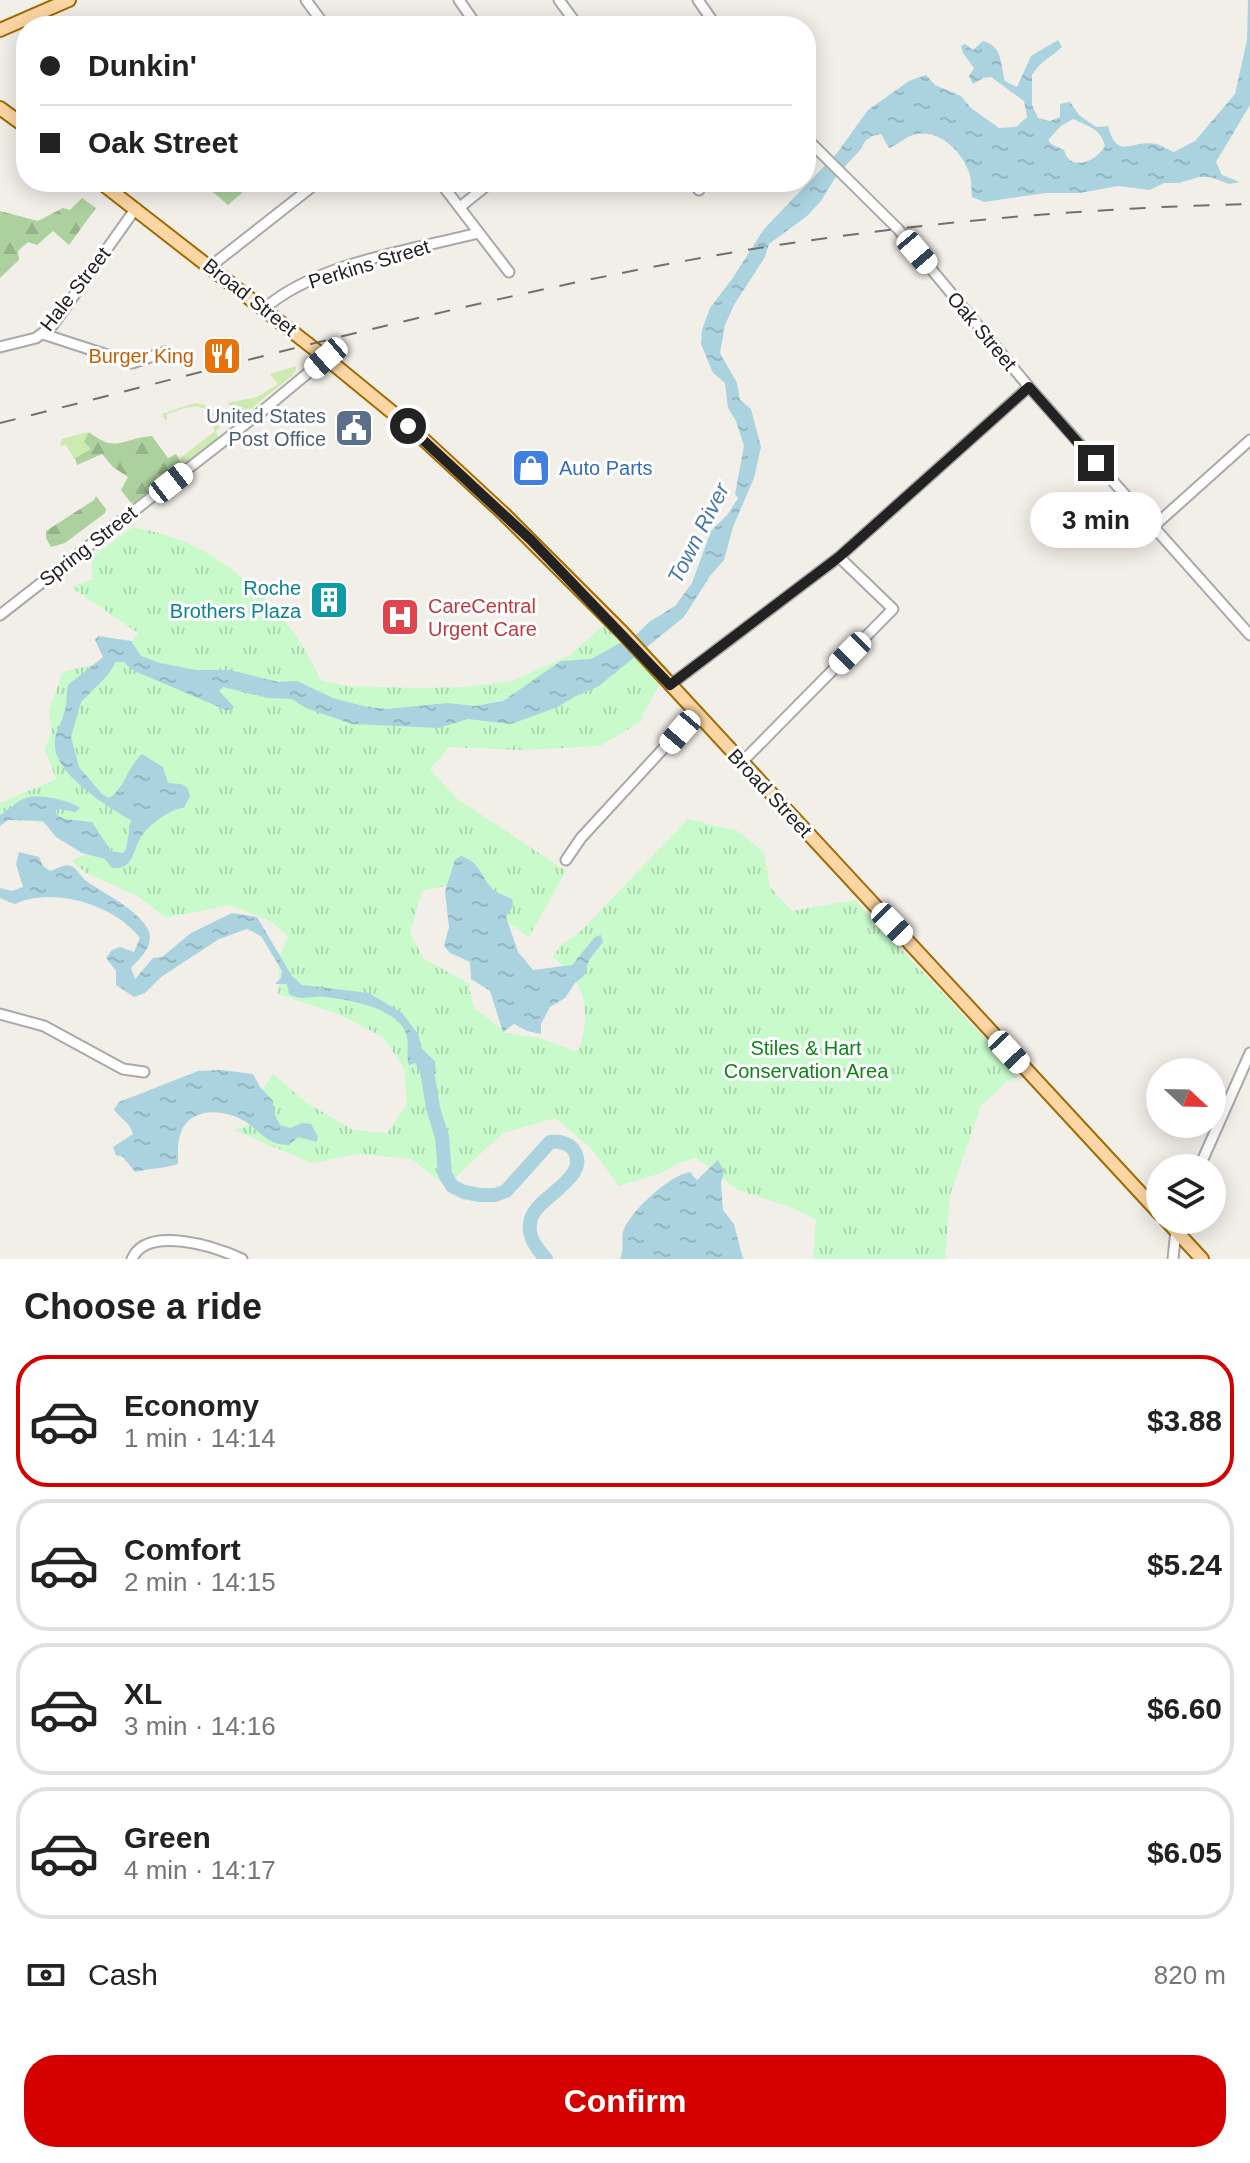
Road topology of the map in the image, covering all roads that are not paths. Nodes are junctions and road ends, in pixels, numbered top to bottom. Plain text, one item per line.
1 (69, 0) edge
2 (32, 16) edge
3 (816, 148) edge
4 (114, 192) edge
5 (305, 192) edge
6 (448, 192) edge
7 (479, 192) edge
8 (460, 207) junction
9 (136, 208) junction
10 (478, 233) junction
11 (211, 266) junction
12 (509, 272) dead end
13 (265, 308) junction
14 (43, 334) junction
15 (0, 347) edge
16 (165, 352) dead end
17 (326, 358) junction
18 (1029, 387) junction
19 (1250, 440) edge
20 (1153, 527) junction
21 (839, 557) junction
22 (0, 615) edge
23 (1250, 635) edge
24 (670, 685) junction
25 (696, 713) junction
26 (742, 762) junction
27 (566, 860) dead end
28 (0, 1014) edge
29 (1249, 1059) edge
30 (144, 1072) dead end
31 (1205, 1154) edge
32 (1146, 1199) edge
33 (1175, 1234) edge
34 (1182, 1234) edge
35 (132, 1259) edge
36 (242, 1259) edge
37 (1173, 1259) edge
38 (1202, 1259) edge

1 - 2 main road
3 - 18 street, Oak Street
4 - 9 main road, Broad Street
5 - 11 street
6 - 8 street
7 - 8 street
8 - 10 street
9 - 11 main road, Broad Street
9 - 14 street, Hale Street
10 - 12 street
10 - 13 street, Perkins Street
11 - 13 main road, Broad Street
13 - 17 main road, Broad Street
14 - 15 street, Hale Street
14 - 16 street
17 - 22 street, Spring Street
17 - 24 main road, Broad Street
18 - 20 street, Oak Street
18 - 21 street
19 - 20 street
20 - 23 street, Oak Street
21 - 24 street
21 - 26 street
24 - 25 main road, Broad Street
25 - 26 main road, Broad Street
25 - 27 street
26 - 32 main road, Broad Street
28 - 30 street
29 - 31 street
33 - 37 street
34 - 38 main road
35 - 36 street

